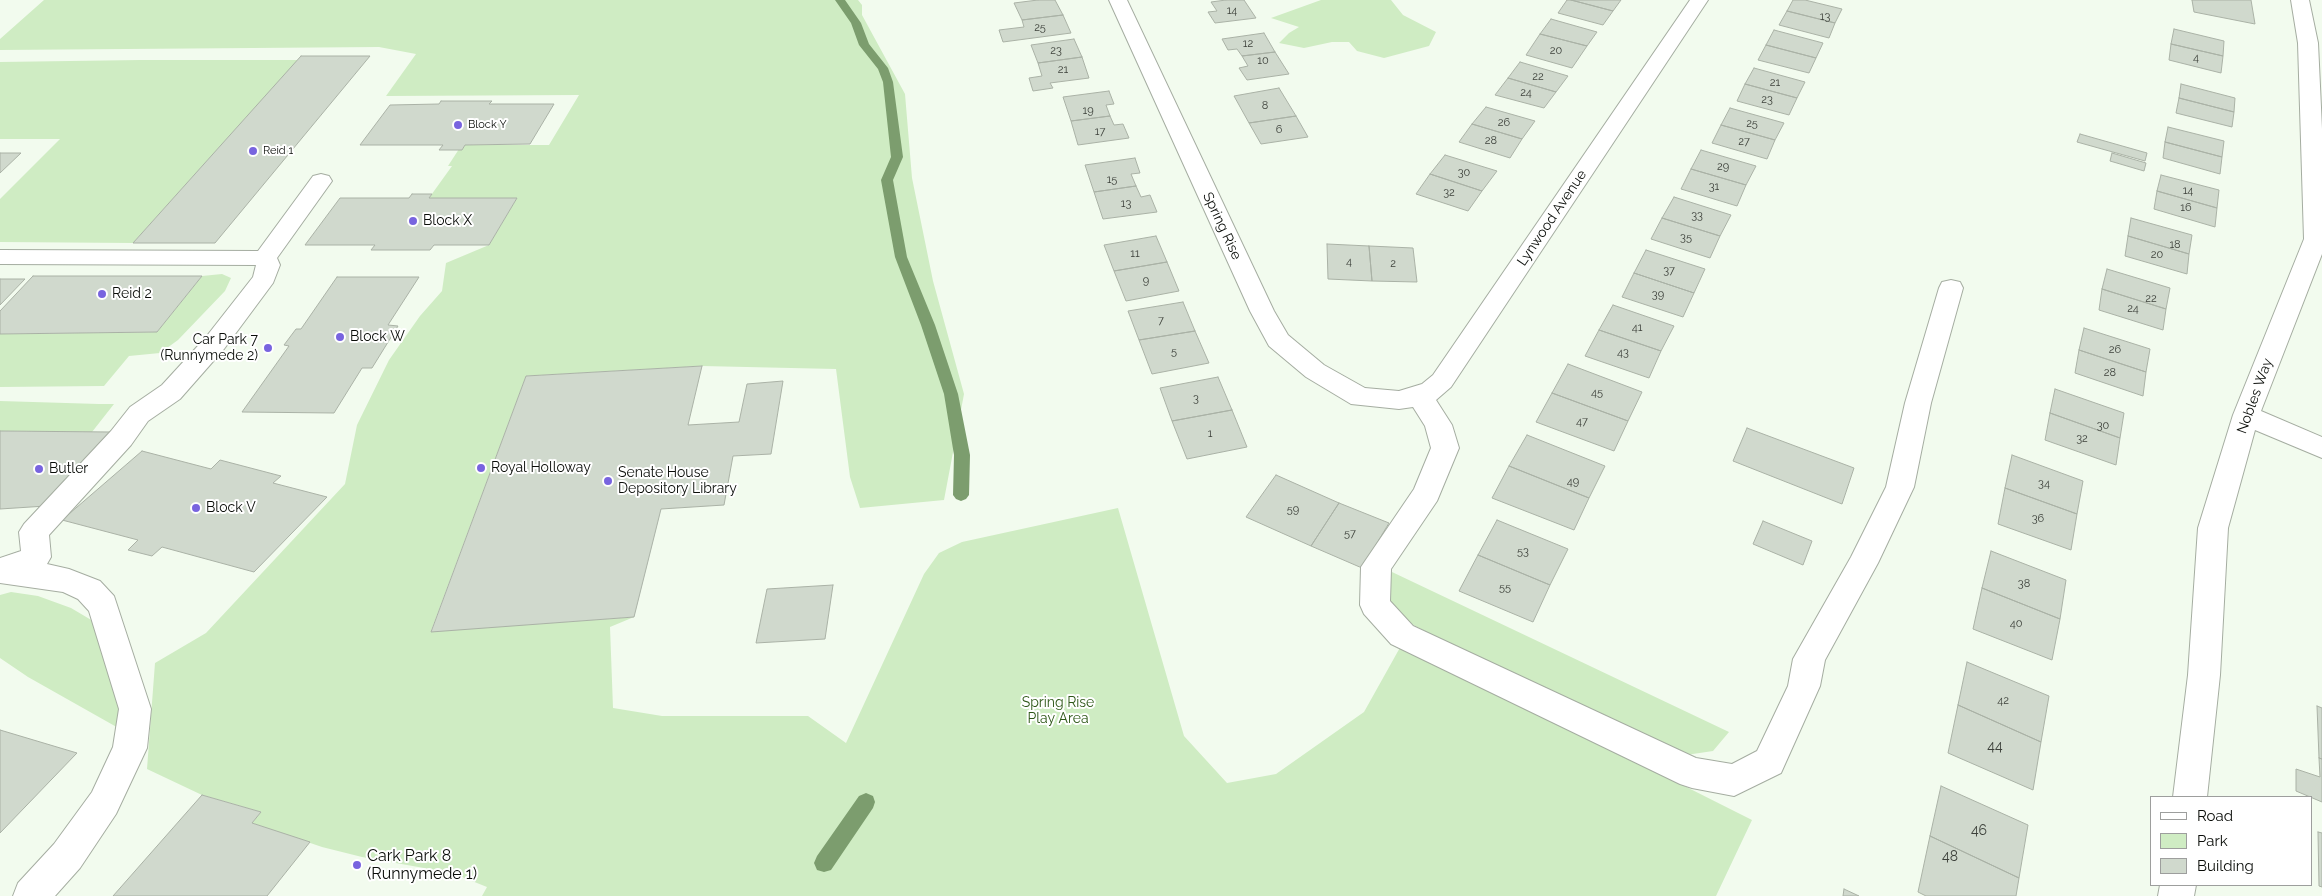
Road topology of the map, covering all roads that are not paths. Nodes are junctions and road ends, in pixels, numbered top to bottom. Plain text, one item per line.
1 (1118, 0) edge
2 (1699, 0) edge
3 (2300, 0) edge
4 (2318, 150) edge
5 (321, 181) dead end
6 (0, 257) edge
7 (265, 258) junction
8 (1951, 288) dead end
9 (1420, 396) junction
10 (1382, 400) joint
11 (2246, 415) junction
12 (2322, 448) edge
13 (0, 572) edge
14 (2190, 796) edge
15 (31, 896) edge

1 - 10 street, Spring Rise
2 - 9 street, Lynwood Avenue
3 - 4 street, Nobles Way
4 - 11 street, Nobles Way
5 - 7 street
6 - 7 street
7 - 13 street
8 - 9 street
9 - 10 street, Lynwood Avenue
11 - 12 street
11 - 14 street, Nobles Way
13 - 15 street

